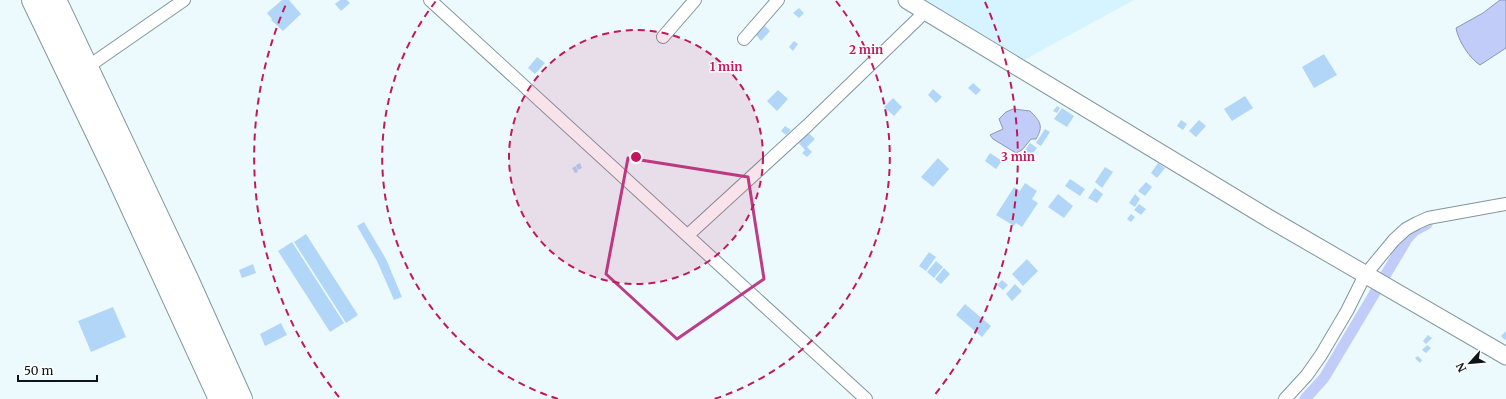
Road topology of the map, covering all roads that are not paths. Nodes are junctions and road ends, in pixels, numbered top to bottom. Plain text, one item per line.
1 (33, 0) edge
2 (55, 0) edge
3 (184, 0) edge
4 (430, 0) edge
5 (695, 0) edge
6 (778, 0) edge
7 (907, 0) edge
8 (926, 11) junction
9 (663, 37) dead end
10 (744, 38) dead end
11 (86, 68) junction
12 (1506, 204) edge
13 (688, 235) junction
14 (1374, 280) junction
15 (1506, 356) edge
16 (220, 399) edge
17 (241, 399) edge
18 (866, 399) edge
19 (1285, 399) edge

1 - 16 highway
2 - 11 highway
3 - 11 street
4 - 13 street
5 - 9 street
6 - 10 street
7 - 8 street
8 - 13 street
8 - 14 street
11 - 17 highway
12 - 14 street
13 - 18 street
14 - 15 street
14 - 19 street

